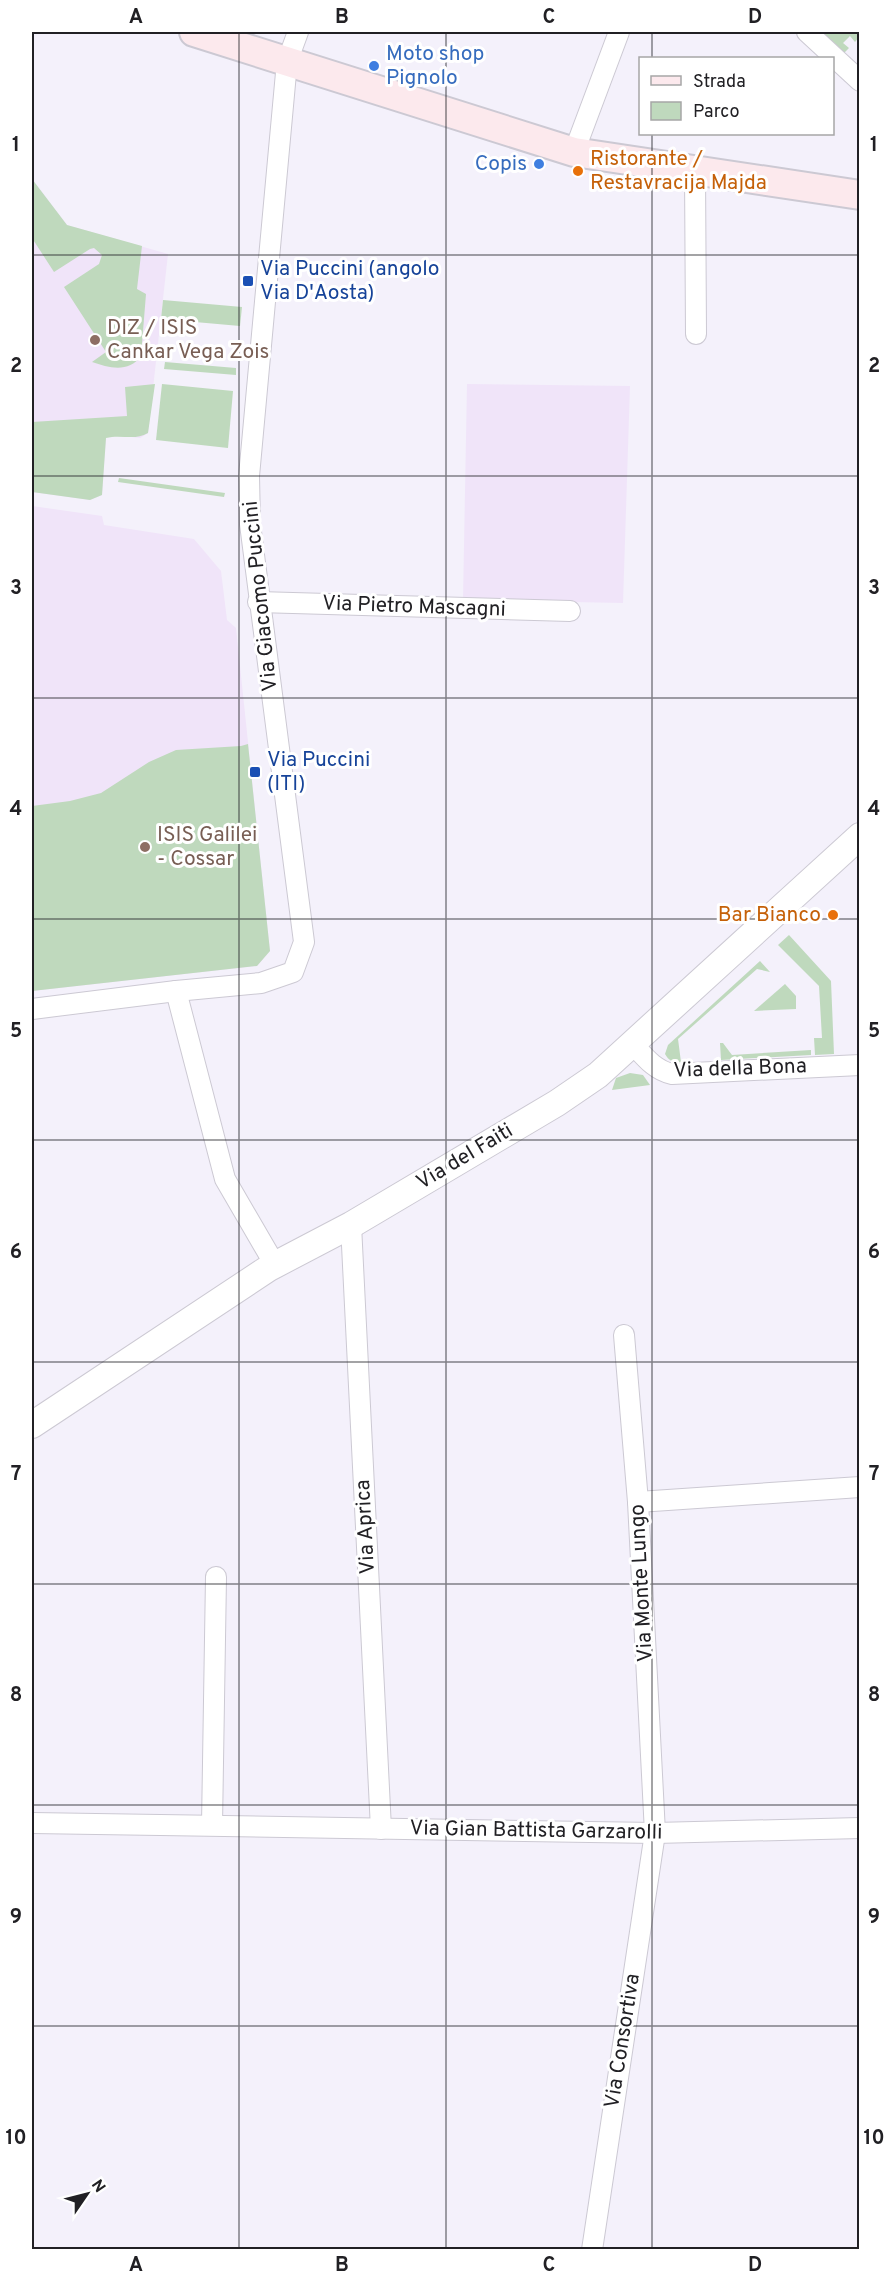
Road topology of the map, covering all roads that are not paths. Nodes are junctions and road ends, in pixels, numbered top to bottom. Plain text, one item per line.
1 (194, 32) edge
2 (298, 32) edge
3 (619, 32) edge
4 (807, 32) edge
5 (287, 62) junction
6 (860, 81) edge
7 (574, 152) junction
8 (695, 171) junction
9 (860, 195) edge
10 (696, 334) dead end
11 (258, 602) junction
12 (570, 611) dead end
13 (860, 836) edge
14 (176, 991) junction
15 (32, 1009) edge
16 (632, 1043) junction
17 (860, 1065) edge
18 (351, 1225) junction
19 (275, 1265) junction
20 (624, 1335) dead end
21 (32, 1425) edge
22 (860, 1487) edge
23 (638, 1502) junction
24 (216, 1577) dead end
25 (32, 1823) edge
26 (212, 1825) junction
27 (860, 1828) edge
28 (381, 1829) junction
29 (655, 1833) junction
30 (592, 2250) edge

1 - 5 main road
2 - 5 street, Via Giacomo Puccini
3 - 7 street
4 - 6 street
5 - 7 main road
5 - 11 street, Via Giacomo Puccini
7 - 8 main road
8 - 9 main road
8 - 10 street
11 - 12 street, Via Pietro Mascagni
11 - 14 street, Via Giacomo Puccini
13 - 16 street, Via del Faiti
14 - 15 street
14 - 19 street
16 - 17 street, Via della Bona
16 - 18 street, Via del Faiti
18 - 19 street, Via del Faiti
18 - 28 street, Via Aprica
19 - 21 street, Via del Faiti
20 - 23 street, Via Monte Lungo
22 - 23 street
23 - 29 street, Via Monte Lungo
24 - 26 street
25 - 26 street, Via Gian Battista Garzarolli
26 - 28 street, Via Gian Battista Garzarolli
27 - 29 street, Via Gian Battista Garzarolli
28 - 29 street, Via Gian Battista Garzarolli
29 - 30 street, Via Consortiva

